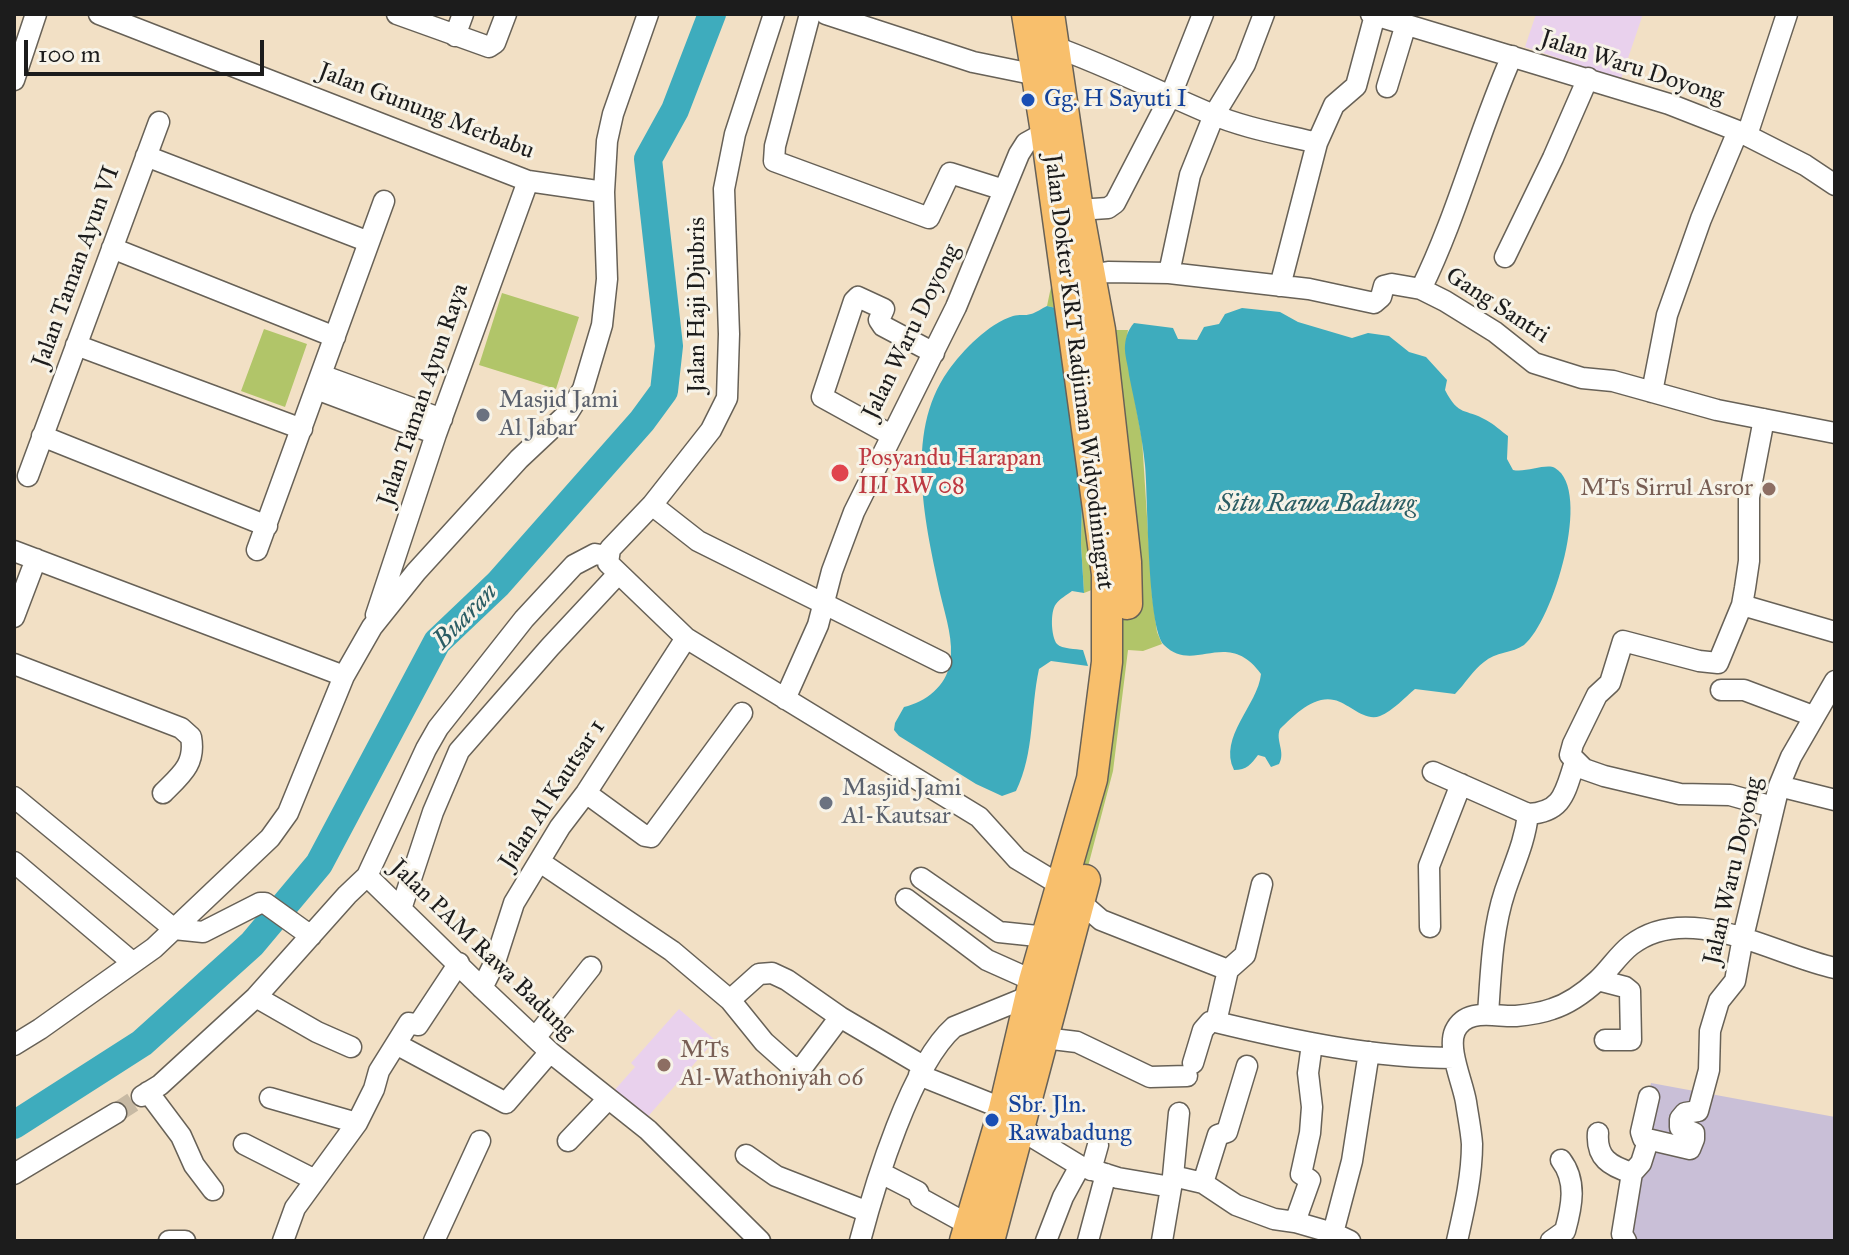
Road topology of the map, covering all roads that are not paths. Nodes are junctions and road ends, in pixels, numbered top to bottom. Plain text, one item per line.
1 (36, 14) edge
2 (99, 14) edge
3 (397, 14) edge
4 (463, 14) edge
5 (506, 14) edge
6 (648, 14) edge
7 (774, 14) edge
8 (810, 14) edge
9 (826, 14) edge
10 (1027, 14) edge
11 (1049, 14) edge
12 (1203, 14) edge
13 (1264, 14) edge
14 (1787, 14) edge
15 (1373, 15) edge
16 (861, 20) edge
17 (1406, 24) junction
18 (455, 36) junction
19 (1055, 47) junction
20 (1512, 56) junction
21 (1037, 75) junction
22 (1588, 78) junction
23 (14, 80) edge
24 (1387, 87) dead end
25 (1171, 95) junction
26 (1214, 115) junction
27 (159, 122) dead end
28 (1046, 132) junction
29 (1743, 133) junction
30 (1317, 143) junction
31 (146, 156) junction
32 (528, 181) junction
33 (1835, 185) edge
34 (1004, 190) junction
35 (604, 192) junction
36 (384, 201) dead end
37 (1078, 210) junction
38 (369, 242) junction
39 (112, 248) junction
40 (1505, 257) dead end
41 (1169, 273) junction
42 (1090, 275) junction
43 (1280, 286) junction
44 (1421, 289) junction
45 (335, 337) junction
46 (76, 345) junction
47 (934, 353) junction
48 (318, 382) junction
49 (1652, 392) junction
50 (1764, 419) junction
51 (439, 426) junction
52 (302, 429) junction
53 (1835, 433) edge
54 (891, 435) junction
55 (42, 436) junction
56 (28, 476) dead end
57 (652, 505) junction
58 (267, 526) junction
59 (257, 550) dead end
60 (14, 551) edge
61 (36, 559) junction
62 (611, 564) junction
63 (824, 605) junction
64 (1742, 605) junction
65 (14, 617) edge
66 (372, 627) junction
67 (1835, 632) edge
68 (686, 638) junction
69 (941, 662) dead end
70 (14, 664) edge
71 (344, 676) junction
72 (1835, 681) edge
73 (1721, 690) dead end
74 (785, 699) junction
75 (742, 713) dead end
76 (1813, 716) junction
77 (1575, 762) junction
78 (1433, 772) dead end
79 (1461, 784) junction
80 (1779, 786) junction
81 (163, 793) dead end
82 (586, 793) junction
83 (14, 797) edge
84 (1835, 800) edge
85 (1773, 807) junction
86 (1528, 814) junction
87 (14, 862) edge
88 (540, 862) junction
89 (367, 876) junction
90 (921, 878) dead end
91 (1262, 884) dead end
92 (1071, 892) junction
93 (906, 899) dead end
94 (401, 909) junction
95 (1430, 927) dead end
96 (174, 929) junction
97 (304, 930) junction
98 (1047, 937) junction
99 (1743, 937) junction
100 (132, 962) junction
101 (459, 963) junction
102 (591, 967) dead end
103 (1835, 968) edge
104 (1228, 970) junction
105 (1598, 980) junction
106 (482, 988) junction
107 (1032, 989) junction
108 (256, 997) junction
109 (730, 1000) junction
110 (1488, 1014) junction
111 (840, 1017) junction
112 (1216, 1022) junction
113 (535, 1038) junction
114 (1044, 1038) junction
115 (1605, 1040) dead end
116 (396, 1044) junction
117 (1312, 1044) junction
118 (14, 1045) edge
119 (351, 1047) dead end
120 (550, 1052) junction
121 (1369, 1052) junction
122 (1454, 1058) junction
123 (1247, 1066) dead end
124 (921, 1071) junction
125 (1649, 1097) dead end
126 (270, 1098) dead end
127 (608, 1099) junction
128 (116, 1113) tunnel mouth
129 (1179, 1113) dead end
130 (1012, 1117) junction
131 (357, 1123) junction
132 (1598, 1133) dead end
133 (480, 1141) dead end
134 (568, 1141) dead end
135 (1648, 1141) junction
136 (244, 1144) dead end
137 (1098, 1145) dead end
138 (746, 1155) dead end
139 (1561, 1160) dead end
140 (1093, 1170) junction
141 (881, 1173) junction
142 (1632, 1173) junction
143 (14, 1174) edge
144 (315, 1180) junction
145 (1172, 1182) junction
146 (1203, 1183) junction
147 (213, 1190) dead end
148 (868, 1212) junction
149 (1295, 1222) junction
150 (974, 1236) edge
151 (1342, 1237) edge
152 (169, 1241) edge
153 (185, 1241) edge
154 (283, 1241) edge
155 (434, 1241) edge
156 (760, 1241) edge
157 (860, 1241) edge
158 (1046, 1241) edge
159 (1088, 1241) edge
160 (1162, 1241) edge
161 (1457, 1241) edge
162 (1551, 1241) edge
163 (1626, 1241) edge

1 - 23 street
2 - 32 street, Jalan Gunung Merbabu
3 - 18 street
4 - 18 street
5 - 18 street
6 - 35 street
7 - 57 street, Jalan Haji Djubris
8 - 34 street
9 - 16 street
10 - 21 main road, Jalan Dokter KRT Radjiman Widyodiningrat
11 - 19 main road, Jalan Dokter KRT Radjiman Widyodiningrat
12 - 25 street
13 - 26 street
14 - 29 street
15 - 17 street, Jalan Waru Doyong
15 - 30 street
16 - 21 street
17 - 20 street, Jalan Waru Doyong
17 - 24 street
19 - 25 street
19 - 37 main road, Jalan Dokter KRT Radjiman Widyodiningrat
20 - 22 street, Jalan Waru Doyong
20 - 44 street
21 - 28 main road, Jalan Dokter KRT Radjiman Widyodiningrat
22 - 29 street, Jalan Waru Doyong
22 - 40 street
25 - 26 street
25 - 37 street
26 - 30 street
26 - 41 street
27 - 31 street, Jalan Taman Ayun VI
28 - 34 street, Jalan Waru Doyong
28 - 92 main road, Jalan Dokter KRT Radjiman Widyodiningrat
29 - 33 street, Jalan Waru Doyong
29 - 49 street, Jalan Waru Doyong
30 - 43 street
31 - 38 street
31 - 39 street, Jalan Taman Ayun VI
32 - 35 street, Jalan Gunung Merbabu
32 - 51 street, Jalan Taman Ayun Raya
34 - 47 street, Jalan Waru Doyong
35 - 66 street
36 - 38 street
37 - 42 main road, Jalan Dokter KRT Radjiman Widyodiningrat
38 - 45 street
39 - 45 street
39 - 46 street, Jalan Taman Ayun VI
41 - 42 street
41 - 43 street
42 - 92 main road, Jalan Dokter KRT Radjiman Widyodiningrat
43 - 44 street, Gang Santri
44 - 49 street, Gang Santri
45 - 48 street
46 - 52 street
46 - 55 street, Jalan Taman Ayun VI
47 - 54 street, Jalan Waru Doyong
47 - 54 street
48 - 51 street
48 - 52 street
49 - 50 street, Gang Santri
50 - 53 street, Gang Santri
50 - 64 street
51 - 66 street, Jalan Taman Ayun Raya
52 - 58 street
54 - 63 street, Jalan Waru Doyong
55 - 56 street, Jalan Taman Ayun VI
55 - 58 street
57 - 62 street, Jalan Haji Djubris
57 - 63 street
58 - 59 street
60 - 61 street
61 - 65 street
61 - 71 street
62 - 68 street
62 - 89 street
62 - 94 street, Jalan Haji Djubris
63 - 69 street
63 - 74 street, Jalan Waru Doyong
64 - 67 street
64 - 77 street
66 - 71 street
68 - 74 street
68 - 82 street, Jalan Al Kautsar 1
70 - 81 street
71 - 96 street
72 - 76 street, Jalan Waru Doyong
73 - 76 street
74 - 92 street
75 - 82 street
76 - 80 street, Jalan Waru Doyong
77 - 85 street
77 - 86 street
78 - 79 street
79 - 86 street
79 - 95 street
80 - 84 street
80 - 85 street, Jalan Waru Doyong
82 - 88 street, Jalan Al Kautsar 1
83 - 96 street
85 - 99 street, Jalan Waru Doyong
86 - 110 street
87 - 100 street
88 - 106 street, Jalan Al Kautsar 1
88 - 109 street
89 - 94 street, Jalan PAM Rawa Badung
89 - 97 street, Jalan PAM Rawa Badung
90 - 98 street
91 - 104 street
92 - 98 main road, Jalan Dokter KRT Radjiman Widyodiningrat
92 - 104 street
92 - 114 main road, Jalan Dokter KRT Radjiman Widyodiningrat
93 - 107 street
94 - 101 street, Jalan PAM Rawa Badung
96 - 97 street
96 - 100 street
97 - 108 street, Jalan PAM Rawa Badung
98 - 107 main road, Jalan Dokter KRT Radjiman Widyodiningrat
99 - 103 street
99 - 105 street
99 - 135 street, Jalan Waru Doyong
100 - 118 street
101 - 106 street, Jalan PAM Rawa Badung
101 - 116 street
102 - 113 street
104 - 112 street
105 - 110 street
105 - 115 street
106 - 113 street, Jalan PAM Rawa Badung
107 - 124 street
107 - 130 main road, Jalan Dokter KRT Radjiman Widyodiningrat
108 - 119 street
108 - 147 street, Jalan PAM Rawa Badung
109 - 111 street
109 - 111 street
110 - 122 street
111 - 124 street
112 - 114 street
112 - 117 street
113 - 120 street, Jalan PAM Rawa Badung
114 - 130 main road, Jalan Dokter KRT Radjiman Widyodiningrat
116 - 120 street
116 - 131 street
117 - 121 street
117 - 149 street
120 - 127 street, Jalan PAM Rawa Badung
121 - 122 street
121 - 151 street
122 - 161 street
123 - 146 street
124 - 130 street
124 - 141 street
125 - 135 street
126 - 131 street
127 - 134 street
127 - 156 street, Jalan PAM Rawa Badung
128 - 143 street
129 - 145 street
130 - 140 street
130 - 150 main road, Jalan Dokter KRT Radjiman Widyodiningrat
131 - 144 street
132 - 142 street
133 - 155 street
135 - 142 street
136 - 144 street
137 - 140 street
138 - 148 street
139 - 162 street
140 - 145 street
140 - 158 street
140 - 159 street
141 - 148 street
141 - 150 street
142 - 163 street
144 - 154 street
145 - 146 street
145 - 160 street
146 - 149 street
148 - 157 street
149 - 151 street
152 - 153 street

